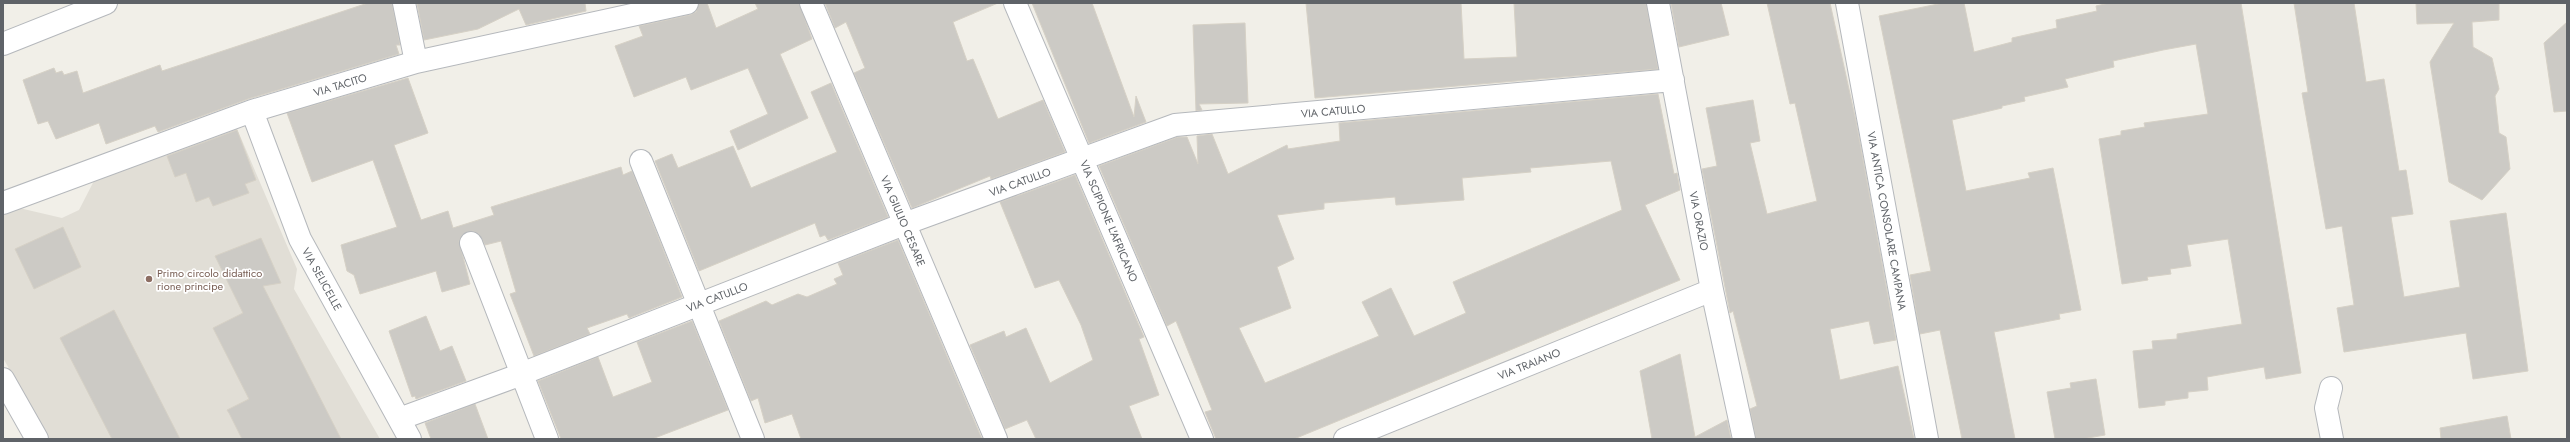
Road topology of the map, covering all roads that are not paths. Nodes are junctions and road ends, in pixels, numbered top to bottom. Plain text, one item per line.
1 (106, 3) edge
2 (404, 3) edge
3 (687, 3) edge
4 (811, 3) edge
5 (1015, 3) edge
6 (1658, 3) edge
7 (1847, 3) edge
8 (622, 10) edge
9 (3, 44) edge
10 (416, 62) junction
11 (1673, 80) junction
12 (252, 111) junction
13 (1082, 159) junction
14 (641, 161) dead end
15 (3, 203) edge
16 (904, 224) junction
17 (471, 243) dead end
18 (1712, 290) junction
19 (698, 305) junction
20 (522, 374) junction
21 (3, 379) edge
22 (2331, 388) dead end
23 (399, 419) junction
24 (37, 439) edge
25 (410, 439) edge
26 (547, 439) edge
27 (753, 439) edge
28 (996, 439) edge
29 (1202, 439) edge
30 (1345, 439) edge
31 (1744, 439) edge
32 (1927, 439) edge
33 (2332, 439) edge

1 - 9 street
2 - 10 street
3 - 8 street, VIA TACITO
4 - 16 street, VIA GIULIO CESARE
5 - 13 street, VIA SCIPIONE L'AFRICANO
6 - 11 street, VIA ORAZIO
7 - 32 street, VIA ANTICA CONSOLARE CAMPANA
8 - 10 street, VIA TACITO
10 - 12 street, VIA TACITO
11 - 13 street, VIA CATULLO
11 - 18 street, VIA ORAZIO
12 - 15 street, VIA TACITO
12 - 23 street, VIA SELICELLE
13 - 16 street, VIA CATULLO
13 - 29 street, VIA SCIPIONE L'AFRICANO
14 - 19 street
16 - 19 street, VIA CATULLO
16 - 28 street, VIA GIULIO CESARE
17 - 20 street
18 - 30 street, VIA TRAIANO
18 - 31 street, VIA ORAZIO
19 - 20 street, VIA CATULLO
19 - 27 street
20 - 23 street, VIA CATULLO
20 - 26 street
21 - 24 street
22 - 33 street
23 - 25 street, VIA SELICELLE

